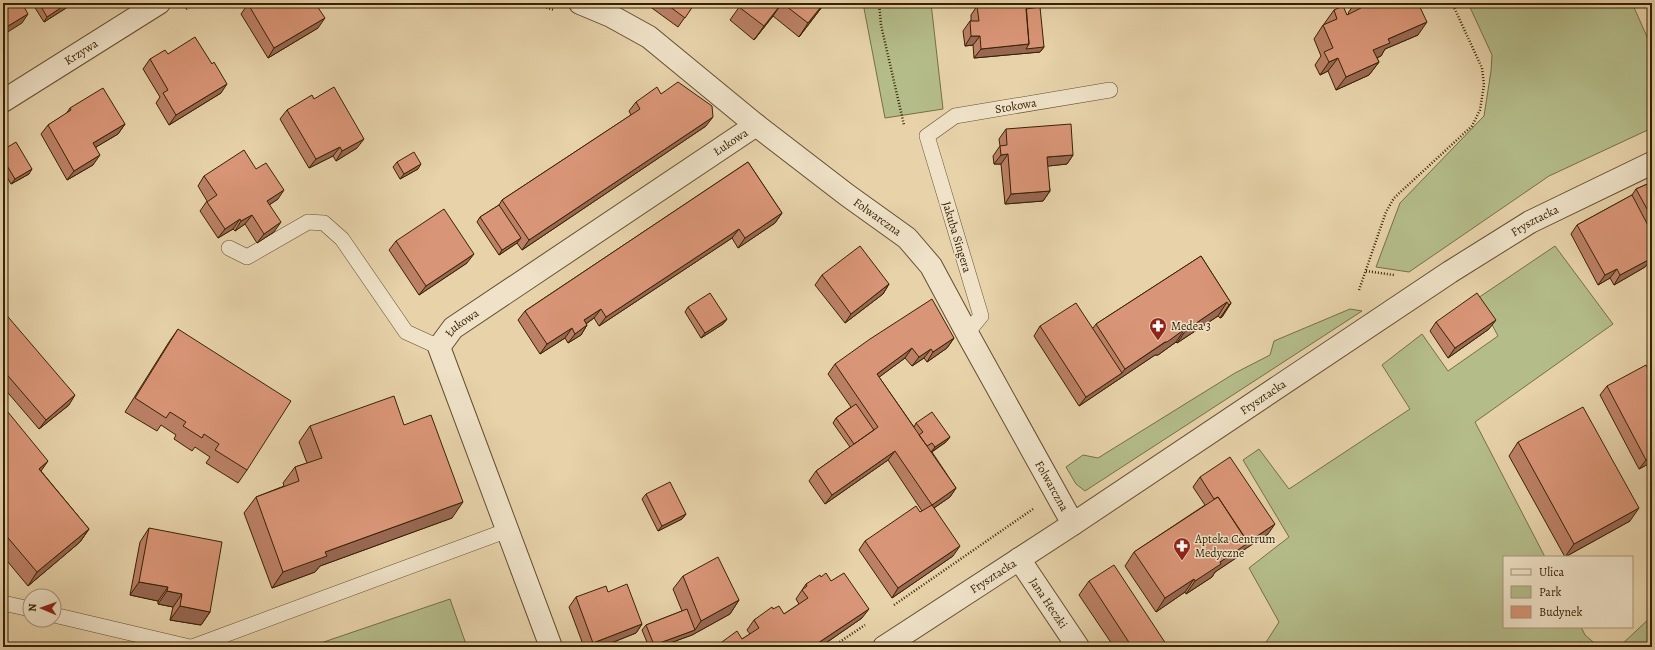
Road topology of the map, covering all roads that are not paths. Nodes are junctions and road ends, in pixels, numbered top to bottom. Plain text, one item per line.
1 (159, 3) edge
2 (580, 3) edge
3 (1110, 90) dead end
4 (3, 102) edge
5 (756, 125) junction
6 (927, 136) joint
7 (1652, 163) edge
8 (229, 248) dead end
9 (967, 333) junction
10 (439, 347) junction
11 (1073, 524) junction
12 (508, 530) junction
13 (1019, 560) junction
14 (3, 603) edge
15 (22, 607) edge
16 (62, 617) edge
17 (191, 647) edge
18 (551, 647) edge
19 (884, 647) edge
20 (1078, 647) edge

1 - 4 street, Krzywa
2 - 5 street, Folwarczna
3 - 6 lane, Stokowa
5 - 9 street, Folwarczna
5 - 10 street, Łukowa
6 - 9 lane, Jakuba Singera
7 - 11 street, Frysztacka
8 - 10 lane
9 - 11 street, Folwarczna
10 - 12 street, Łukowa
11 - 13 street, Frysztacka
12 - 17 lane
12 - 18 street, Łukowa
13 - 19 street, Frysztacka
13 - 20 street, Jana Heczki
14 - 15 lane
16 - 17 lane

